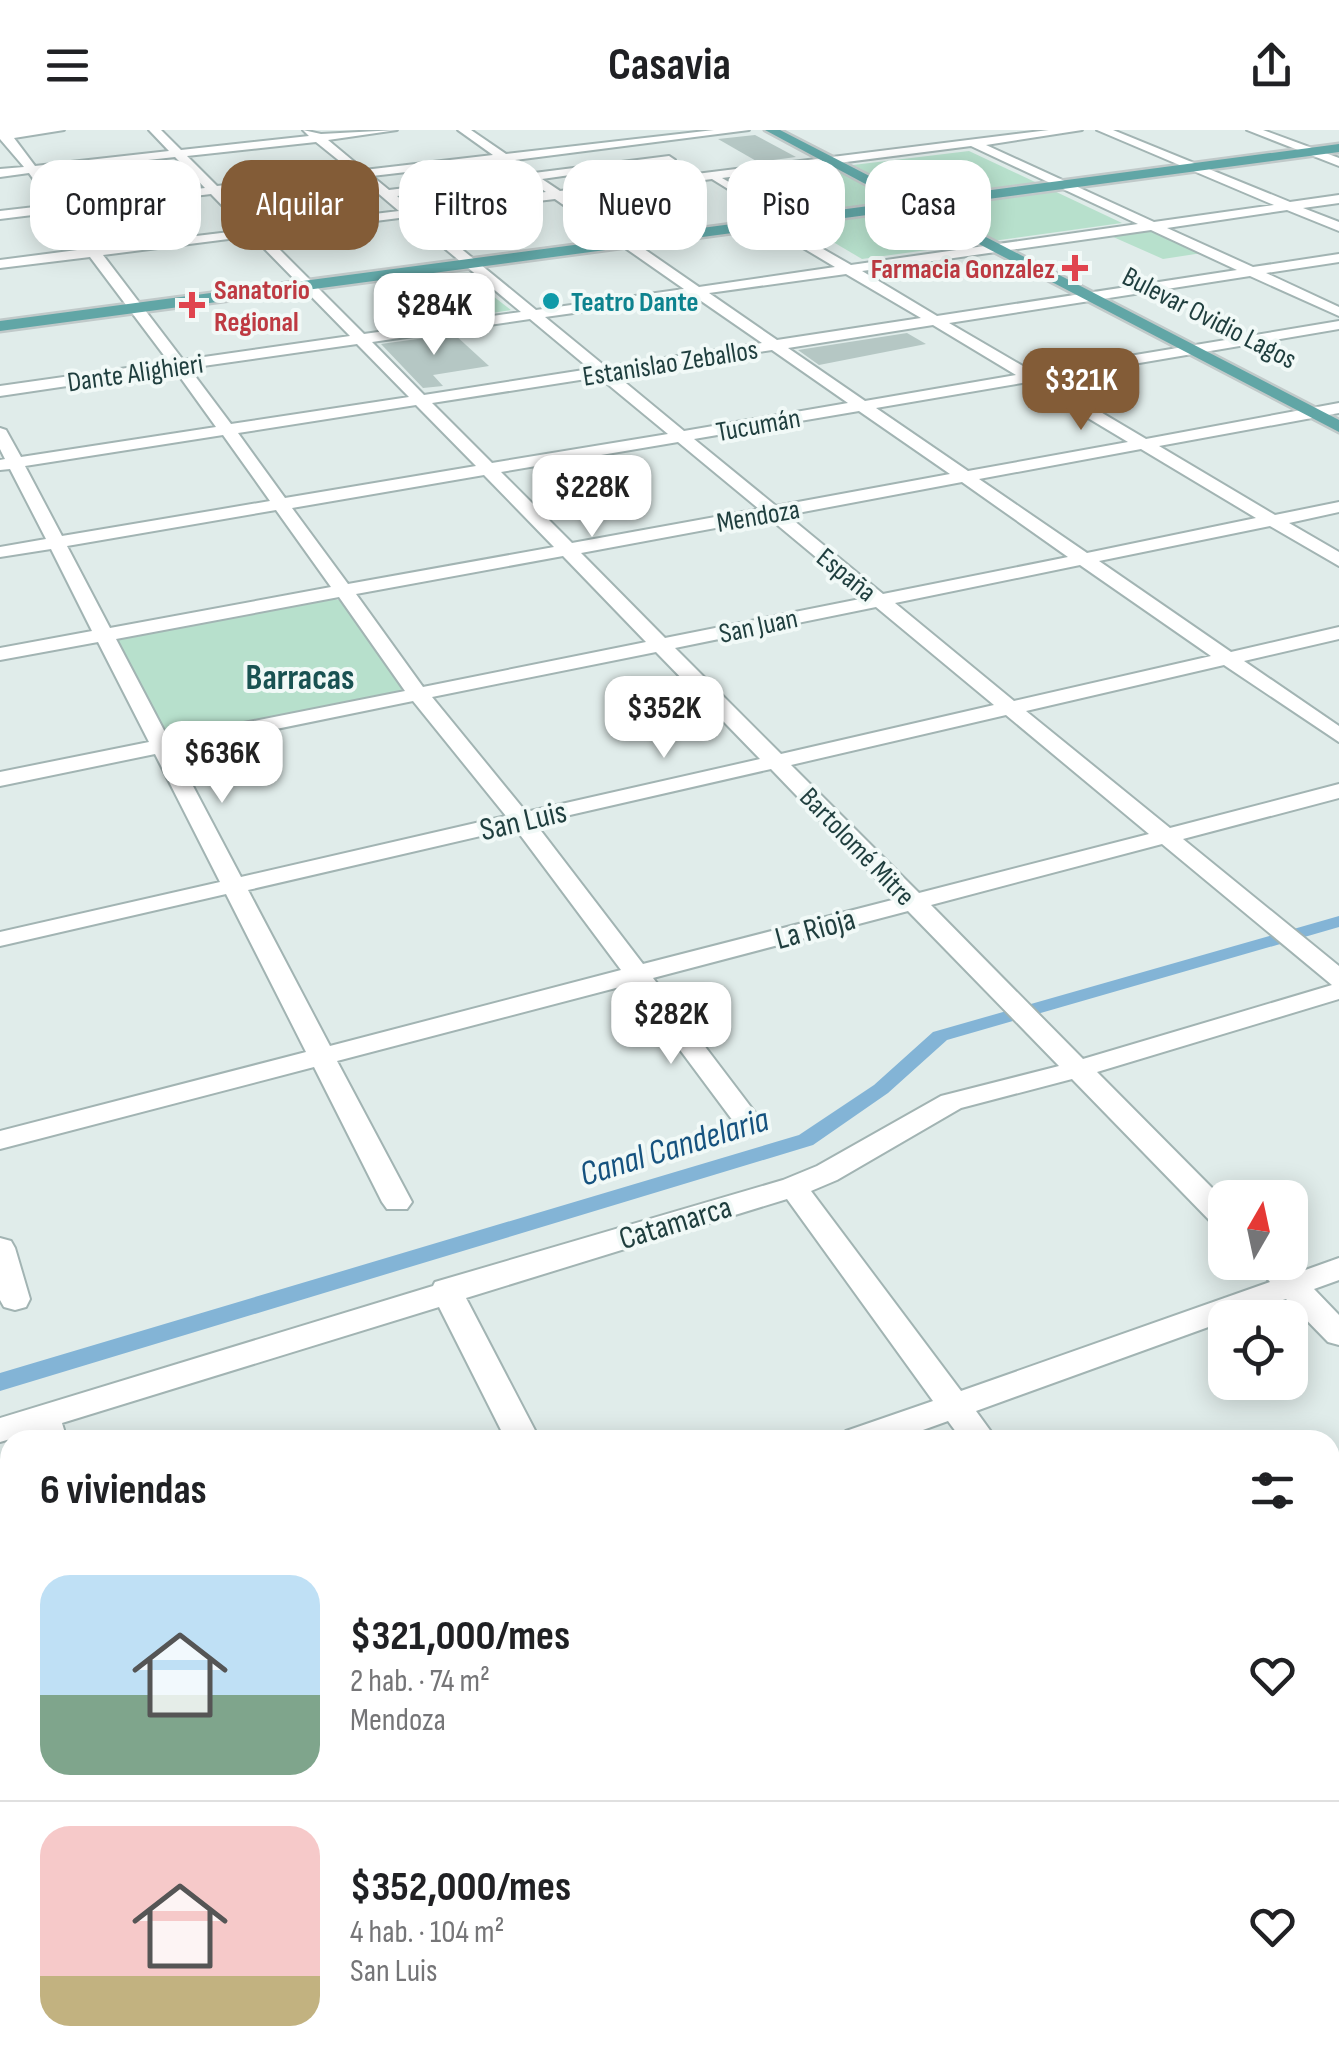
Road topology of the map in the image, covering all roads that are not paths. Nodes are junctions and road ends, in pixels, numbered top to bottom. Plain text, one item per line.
1 (58, 130) edge
2 (155, 130) edge
3 (392, 130) edge
4 (464, 130) edge
5 (619, 130) edge
6 (742, 130) edge
7 (771, 130) edge
8 (791, 130) edge
9 (945, 130) edge
10 (1076, 130) edge
11 (1103, 130) edge
12 (1253, 130) edge
13 (3, 134) edge
14 (314, 134) edge
15 (638, 142) junction
16 (1339, 144) edge
17 (974, 145) junction
18 (1303, 149) junction
19 (178, 153) junction
20 (503, 157) junction
21 (114, 160) edge
22 (345, 160) edge
23 (507, 160) edge
24 (669, 160) edge
25 (838, 160) edge
26 (839, 160) edge
27 (845, 162) edge
28 (1339, 162) edge
29 (1186, 165) junction
30 (30, 167) edge
31 (30, 169) edge
32 (0, 172) edge
33 (379, 172) edge
34 (707, 179) edge
35 (727, 179) edge
36 (718, 180) junction
37 (1049, 183) junction
38 (543, 186) edge
39 (727, 186) edge
40 (379, 188) edge
41 (221, 189) edge
42 (214, 190) junction
43 (991, 190) edge
44 (201, 192) edge
45 (399, 192) edge
46 (386, 194) junction
47 (563, 195) edge
48 (558, 196) junction
49 (221, 197) edge
50 (543, 198) edge
51 (1339, 198) edge
52 (563, 199) edge
53 (399, 205) edge
54 (1288, 206) junction
55 (30, 212) edge
56 (0, 215) edge
57 (1139, 224) junction
58 (1339, 227) edge
59 (221, 237) edge
60 (991, 239) edge
61 (1000, 244) junction
62 (563, 247) edge
63 (274, 250) edge
64 (454, 250) edge
65 (636, 250) edge
66 (824, 250) edge
67 (96, 252) junction
68 (1339, 258) edge
69 (466, 260) junction
70 (0, 264) edge
71 (849, 265) junction
72 (1251, 271) junction
73 (303, 282) junction
74 (697, 291) junction
75 (1109, 294) junction
76 (1090, 296) junction
77 (132, 305) junction
78 (1339, 312) edge
79 (533, 314) junction
80 (937, 320) junction
81 (0, 322) edge
82 (1339, 325) edge
83 (361, 339) junction
84 (776, 346) junction
85 (1211, 346) junction
86 (1191, 349) junction
87 (180, 365) junction
88 (603, 372) junction
89 (1033, 377) junction
90 (0, 391) edge
91 (422, 401) junction
92 (864, 406) junction
93 (1311, 412) junction
94 (1337, 414) edge
95 (228, 431) junction
96 (0, 434) edge
97 (682, 436) junction
98 (1144, 444) junction
99 (7, 464) edge
100 (489, 469) junction
101 (965, 477) junction
102 (281, 505) junction
103 (1339, 507) edge
104 (772, 512) junction
105 (1273, 520) junction
106 (59, 542) junction
107 (568, 550) junction
108 (0, 552) edge
109 (1084, 559) junction
110 (1339, 560) edge
111 (344, 590) junction
112 (880, 600) junction
113 (1339, 633) edge
114 (101, 635) junction
115 (661, 645) junction
116 (0, 654) edge
117 (1228, 658) junction
118 (418, 694) junction
119 (1010, 708) junction
120 (1339, 736) edge
121 (161, 745) junction
122 (776, 762) junction
123 (0, 779) edge
124 (1339, 790) edge
125 (520, 820) junction
126 (1165, 836) junction
127 (233, 886) junction
128 (913, 902) junction
129 (0, 939) edge
130 (636, 974) junction
131 (1339, 979) edge
132 (1339, 990) edge
133 (321, 1056) junction
134 (1075, 1070) junction
135 (752, 1126) dead end
136 (0, 1140) edge
137 (793, 1187) junction
138 (397, 1202) dead end
139 (1208, 1202) edge
140 (0, 1248) edge
141 (1339, 1270) edge
142 (1286, 1280) edge
143 (1292, 1286) junction
144 (446, 1290) junction
145 (15, 1299) dead end
146 (1339, 1334) edge
147 (953, 1406) junction
148 (46, 1428) edge
149 (0, 1430) edge
150 (518, 1430) edge
151 (886, 1430) edge
152 (972, 1430) edge

1 - 13 street
2 - 19 street, Bartolomé Mitre
3 - 14 street
4 - 20 street
5 - 15 street
6 - 15 street
7 - 25 main road, Bulevar Ovidio Lagos
8 - 26 main road, Bulevar Ovidio Lagos
9 - 17 street
10 - 17 street
11 - 29 street
12 - 18 street
13 - 30 street
14 - 19 street
14 - 22 street, España
15 - 20 street
15 - 24 street
16 - 18 main road
17 - 27 street
17 - 37 street
18 - 28 street
18 - 29 main road
19 - 21 street
19 - 42 street, Bartolomé Mitre
20 - 23 street
20 - 33 street
29 - 37 main road
29 - 54 street
31 - 32 street
34 - 36 street
35 - 36 street
36 - 39 street
37 - 43 main road
37 - 57 street
38 - 48 street
40 - 46 street, España
41 - 42 street
42 - 44 street
42 - 49 street, Bartolomé Mitre
45 - 46 street
46 - 53 street, España
47 - 48 street
48 - 50 street
48 - 52 street
51 - 54 street, Dante Alighieri
54 - 57 street, Dante Alighieri
54 - 58 street
55 - 56 street
57 - 61 street, Dante Alighieri
57 - 72 street
59 - 67 street
60 - 61 main road, Bulevar Ovidio Lagos
61 - 71 street, Dante Alighieri
61 - 75 main road, Bulevar Ovidio Lagos
61 - 76 main road, Bulevar Ovidio Lagos
62 - 69 main road
63 - 73 street, Bartolomé Mitre
64 - 69 street, España
65 - 74 street
66 - 71 street
67 - 70 street
67 - 77 street
68 - 72 street, Estanislao Zeballos
69 - 73 main road
69 - 79 street, España
71 - 74 street, Dante Alighieri
71 - 80 street
72 - 75 street, Estanislao Zeballos
72 - 78 street
73 - 77 main road
73 - 83 street, Bartolomé Mitre
74 - 79 street, Dante Alighieri
74 - 84 street
75 - 76 street, Estanislao Zeballos
75 - 85 main road, Bulevar Ovidio Lagos
76 - 80 street, Estanislao Zeballos
76 - 86 main road, Bulevar Ovidio Lagos
77 - 81 main road
77 - 87 street
79 - 83 street, Dante Alighieri
79 - 88 street, España
80 - 84 street, Estanislao Zeballos
80 - 89 street
82 - 85 street, Tucumán
83 - 87 street, Dante Alighieri
83 - 91 street, Bartolomé Mitre
84 - 88 street, Estanislao Zeballos
84 - 92 street
85 - 86 street, Tucumán
85 - 94 main road, Bulevar Ovidio Lagos
86 - 89 street, Tucumán
86 - 93 main road, Bulevar Ovidio Lagos
87 - 90 street, Dante Alighieri
87 - 95 street
88 - 91 street, Estanislao Zeballos
88 - 97 street, España
89 - 92 street, Tucumán
89 - 98 street
91 - 95 street, Estanislao Zeballos
91 - 100 street, Bartolomé Mitre
92 - 97 street, Tucumán
92 - 101 street
93 - 94 street, Mendoza
93 - 98 street, Mendoza
95 - 99 street, Estanislao Zeballos
95 - 102 street
96 - 99 street
97 - 100 street, Tucumán
97 - 104 street, España
98 - 101 street, Mendoza
98 - 105 street
99 - 106 street
100 - 102 street, Tucumán
100 - 107 street, Bartolomé Mitre
101 - 104 street, Mendoza
101 - 109 street
102 - 106 street, Tucumán
102 - 111 street
103 - 105 street, San Juan
104 - 107 street, Mendoza
104 - 112 street, España
105 - 109 street, San Juan
105 - 110 street
106 - 108 street, Tucumán
106 - 114 street
107 - 111 street, Mendoza
107 - 115 street, Bartolomé Mitre
109 - 112 street, San Juan
109 - 117 street
111 - 114 street, Mendoza
111 - 118 street
112 - 115 street, San Juan
112 - 119 street, España
113 - 117 street, San Luis
114 - 116 street, Mendoza
114 - 121 street
115 - 118 street, San Juan
115 - 122 street, Bartolomé Mitre
117 - 119 street, San Luis
117 - 120 street
118 - 121 street, San Juan
118 - 125 street
119 - 122 street, San Luis
119 - 126 street, España
121 - 123 street, San Juan
121 - 127 street
122 - 125 street, San Luis
122 - 128 street, Bartolomé Mitre
124 - 126 street, La Rioja
125 - 127 street, San Luis
125 - 130 street
126 - 128 street, La Rioja
126 - 131 street, España
127 - 129 street, San Luis
127 - 133 street
128 - 130 street, La Rioja
128 - 134 street, Bartolomé Mitre
130 - 133 street, La Rioja
130 - 135 street
132 - 134 street, Catamarca
133 - 136 street, La Rioja
133 - 138 street
134 - 137 street, Catamarca
134 - 139 street, Bartolomé Mitre
137 - 144 street, Catamarca
137 - 147 street
140 - 145 street
141 - 143 street
142 - 143 street
143 - 146 street
143 - 147 street
144 - 148 street, Catamarca
144 - 150 street
147 - 151 street
147 - 152 street
148 - 149 street, Catamarca

